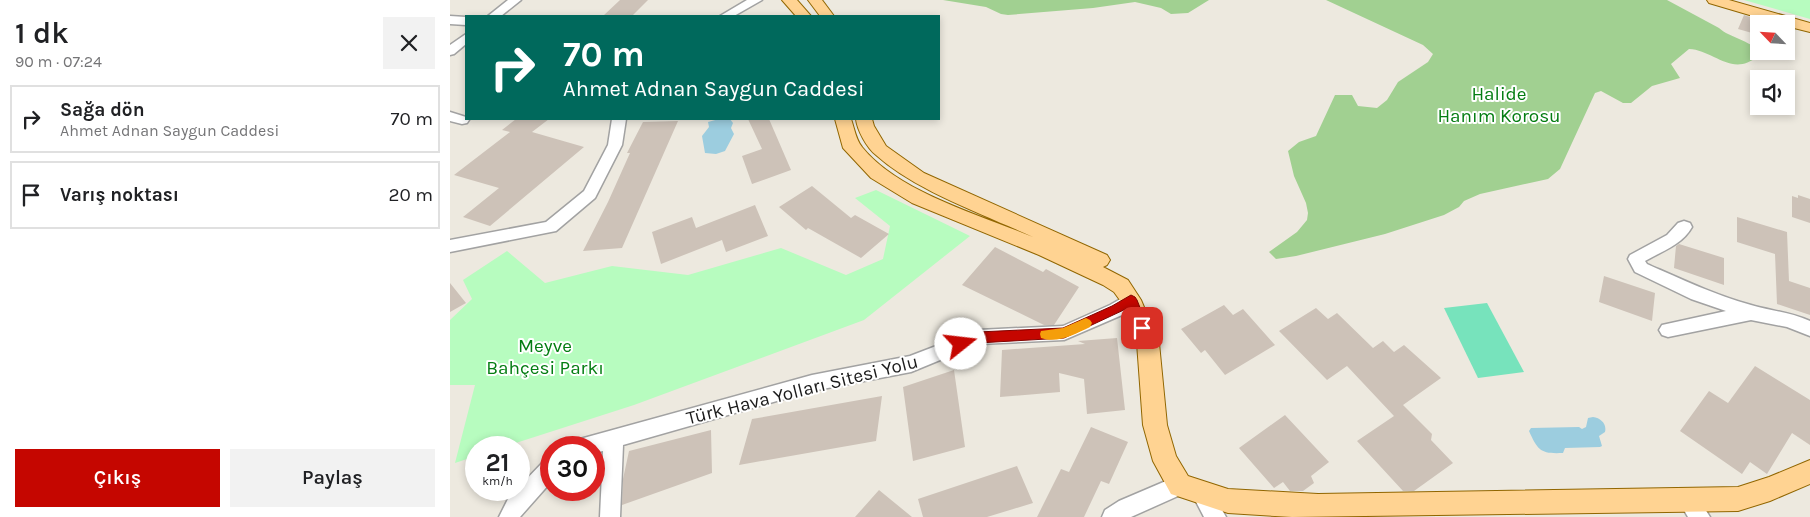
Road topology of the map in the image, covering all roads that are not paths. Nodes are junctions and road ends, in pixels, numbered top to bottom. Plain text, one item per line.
1 (515, 0) edge
2 (756, 0) edge
3 (789, 0) edge
4 (815, 0) edge
5 (1714, 0) edge
6 (495, 15) edge
7 (728, 15) edge
8 (803, 15) edge
9 (826, 15) edge
10 (450, 20) edge
11 (465, 21) edge
12 (1810, 28) edge
13 (465, 39) edge
14 (450, 51) edge
15 (619, 120) edge
16 (844, 120) edge
17 (864, 120) edge
18 (1684, 227) dead end
19 (450, 246) edge
20 (1131, 300) junction
21 (1752, 313) junction
22 (1810, 329) edge
23 (1668, 330) dead end
24 (1155, 425) junction
25 (613, 438) junction
26 (605, 440) edge
27 (1810, 472) edge
28 (540, 480) edge
29 (1191, 488) junction
30 (1694, 508) edge
31 (509, 517) edge
32 (610, 517) edge
33 (1112, 517) edge
34 (1216, 517) edge

1 - 6 street
2 - 7 street
3 - 8 main road
4 - 9 main road
5 - 12 main road
10 - 11 street
13 - 14 street
15 - 19 street
16 - 20 main road
17 - 24 main road
18 - 21 street
20 - 24 main road
20 - 25 street, Türk Hava Yolları Sitesi Yolu
21 - 22 street
21 - 23 street
24 - 29 main road
25 - 26 street, Türk Hava Yolları Sitesi Yolu
25 - 32 street
27 - 30 main road
28 - 31 street
29 - 30 main road
29 - 33 street
29 - 34 street

